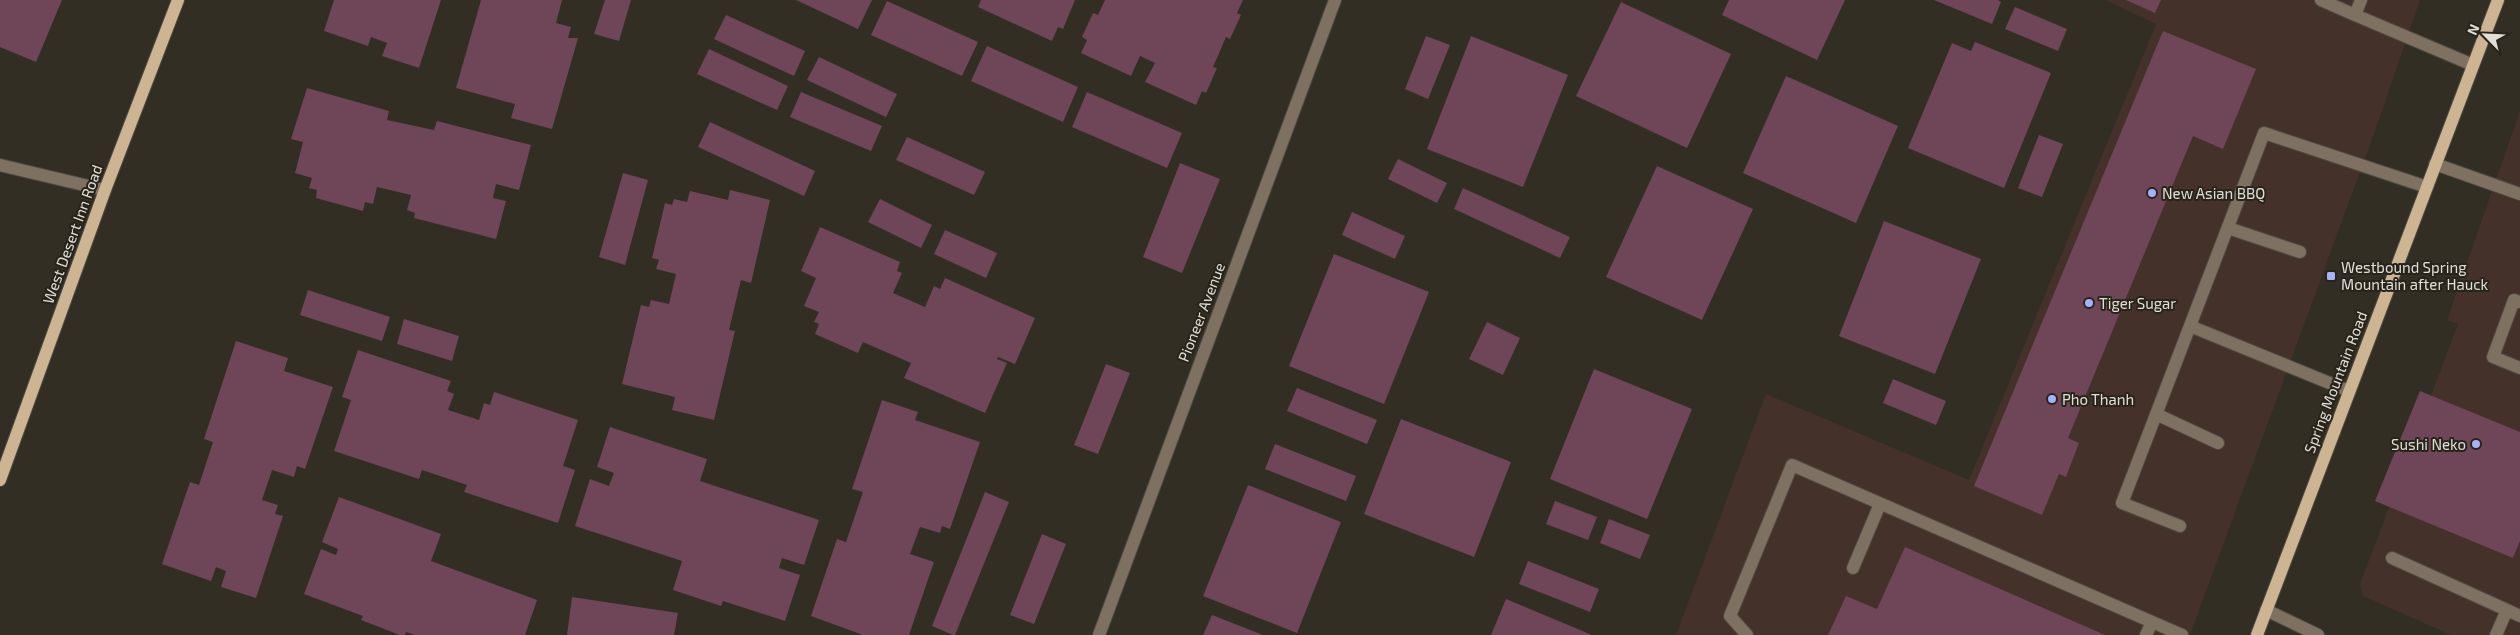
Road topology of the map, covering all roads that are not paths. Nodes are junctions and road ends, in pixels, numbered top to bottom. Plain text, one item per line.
1 (178, 0) edge
2 (1335, 0) edge
3 (2321, 0) edge
4 (2361, 0) edge
5 (2498, 0) edge
6 (2355, 15) junction
7 (2473, 65) junction
8 (2435, 164) junction
9 (0, 165) edge
10 (2427, 187) junction
11 (106, 190) junction
12 (2520, 194) edge
13 (2228, 228) junction
14 (2300, 252) dead end
15 (2520, 302) edge
16 (2190, 326) junction
17 (2520, 368) edge
18 (2349, 391) junction
19 (2156, 414) junction
20 (2218, 443) dead end
21 (0, 480) edge
22 (1880, 504) junction
23 (2180, 526) dead end
24 (2392, 558) dead end
25 (1853, 568) dead end
26 (2266, 610) junction
27 (2507, 610) junction
28 (2520, 616) edge
29 (2152, 622) junction
30 (1099, 635) edge
31 (1747, 635) edge
32 (2146, 635) edge
33 (2182, 635) edge
34 (2257, 635) edge
35 (2318, 635) edge
36 (2496, 635) edge

1 - 11 main road, West Desert Inn Road
2 - 30 street, Pioneer Avenue
3 - 6 street
4 - 6 street
5 - 7 main road, Spring Mountain Road
6 - 7 street
7 - 8 main road, Spring Mountain Road
8 - 10 main road, Spring Mountain Road
8 - 12 street
9 - 11 street
10 - 13 street
10 - 18 main road, Spring Mountain Road
11 - 21 main road, West Desert Inn Road
13 - 14 street
13 - 16 street
15 - 17 street
16 - 18 street
16 - 19 street
18 - 26 main road, Spring Mountain Road
19 - 20 street
19 - 23 street
22 - 25 street
22 - 29 street
22 - 31 street
24 - 27 street
26 - 34 main road, Spring Mountain Road
26 - 35 street
27 - 28 street
27 - 36 street
29 - 32 street
29 - 33 street

